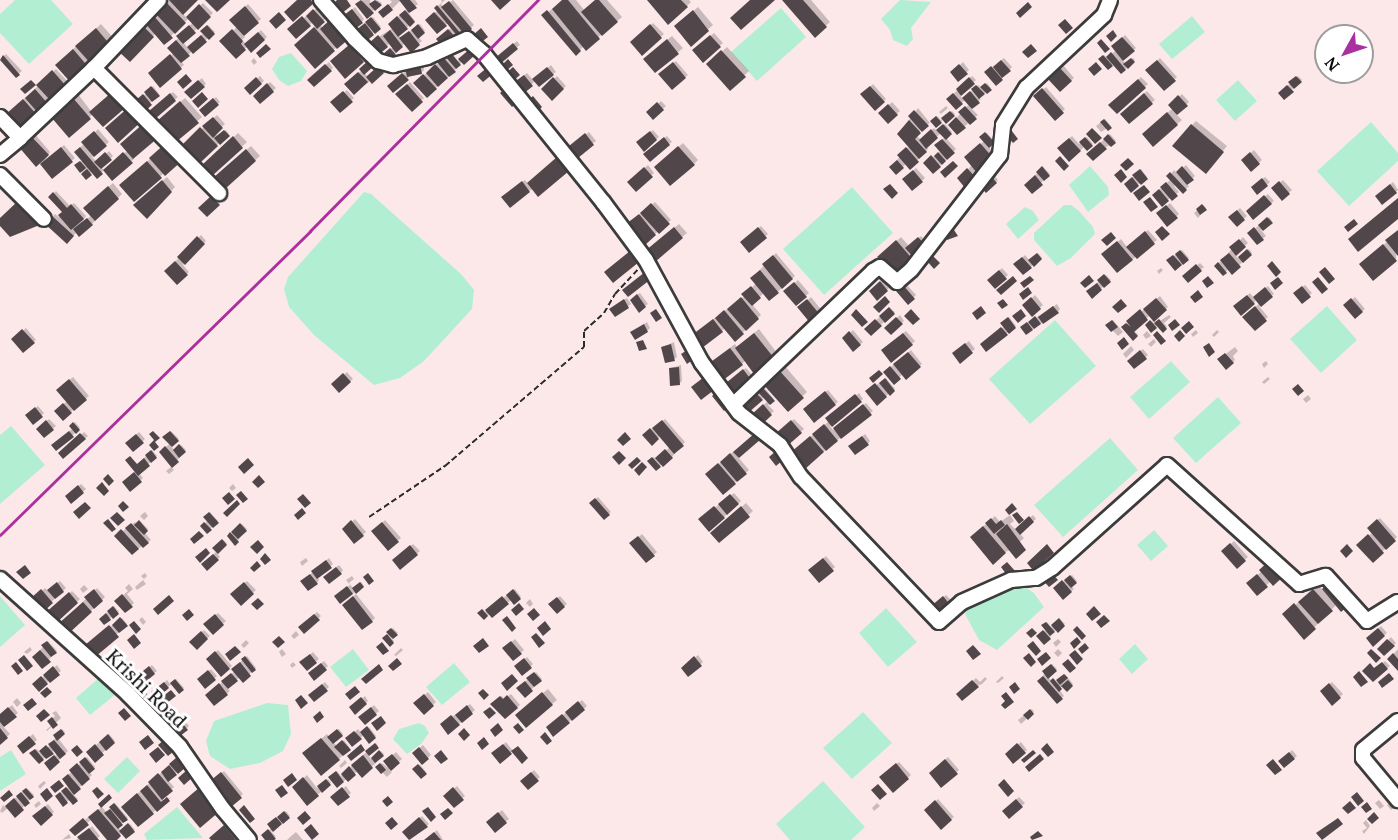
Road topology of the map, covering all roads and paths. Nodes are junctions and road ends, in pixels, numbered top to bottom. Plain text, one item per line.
1 (159, 0) edge
2 (321, 0) edge
3 (1110, 0) edge
4 (94, 68) junction
5 (0, 117) edge
6 (20, 138) junction
7 (0, 155) edge
8 (0, 176) edge
9 (219, 193) dead end
10 (44, 219) dead end
11 (646, 261) junction
12 (733, 405) junction
13 (369, 517) dead end
14 (0, 579) edge
15 (1398, 602) edge
16 (1398, 721) edge
17 (1398, 800) edge
18 (249, 840) edge

1 - 4 street
2 - 11 street
3 - 12 street
4 - 6 street
4 - 9 street
5 - 6 street
6 - 7 street
8 - 10 street
11 - 12 street
11 - 13 path
12 - 15 street
14 - 18 street, Krishi Road
16 - 17 street

